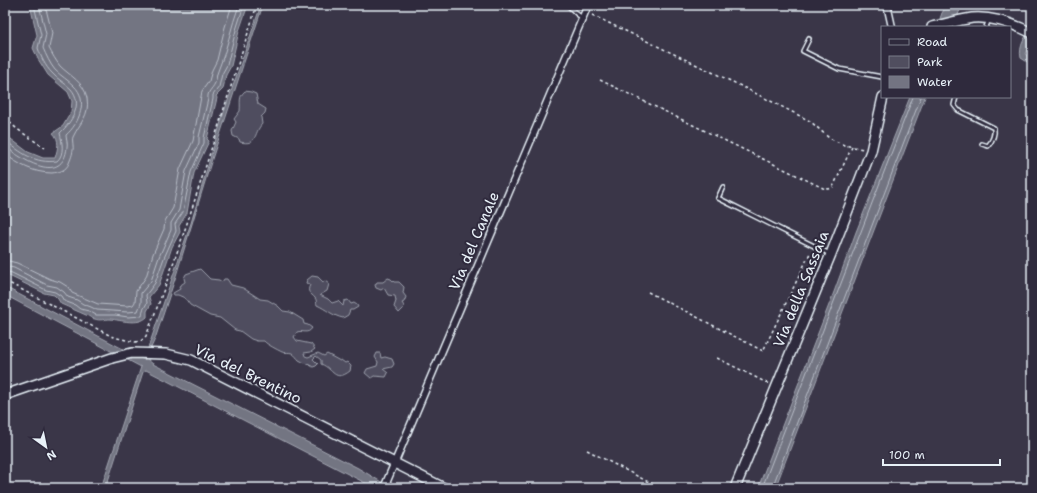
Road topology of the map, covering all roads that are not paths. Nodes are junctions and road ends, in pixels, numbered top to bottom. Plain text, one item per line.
1 (567, 5) edge
2 (588, 5) edge
3 (889, 5) edge
4 (583, 14) junction
5 (988, 23) edge
6 (892, 26) edge
7 (936, 26) edge
8 (1032, 33) edge
9 (809, 39) dead end
10 (881, 77) edge
11 (883, 98) edge
12 (956, 98) edge
13 (982, 144) dead end
14 (723, 187) dead end
15 (831, 254) junction
16 (5, 395) edge
17 (395, 463) junction
18 (384, 488) edge
19 (444, 488) edge
20 (735, 488) edge

1 - 4 lane
2 - 4 street, Via del Canale
3 - 6 street
4 - 17 street, Via del Canale
5 - 7 street
5 - 8 street
9 - 10 lane
11 - 15 street, Via della Sassaia
12 - 13 lane
14 - 15 lane
15 - 20 street, Via della Sassaia
16 - 17 street, Via del Brentino
17 - 18 street, Via del Canale
17 - 19 street, Via del Brentino

